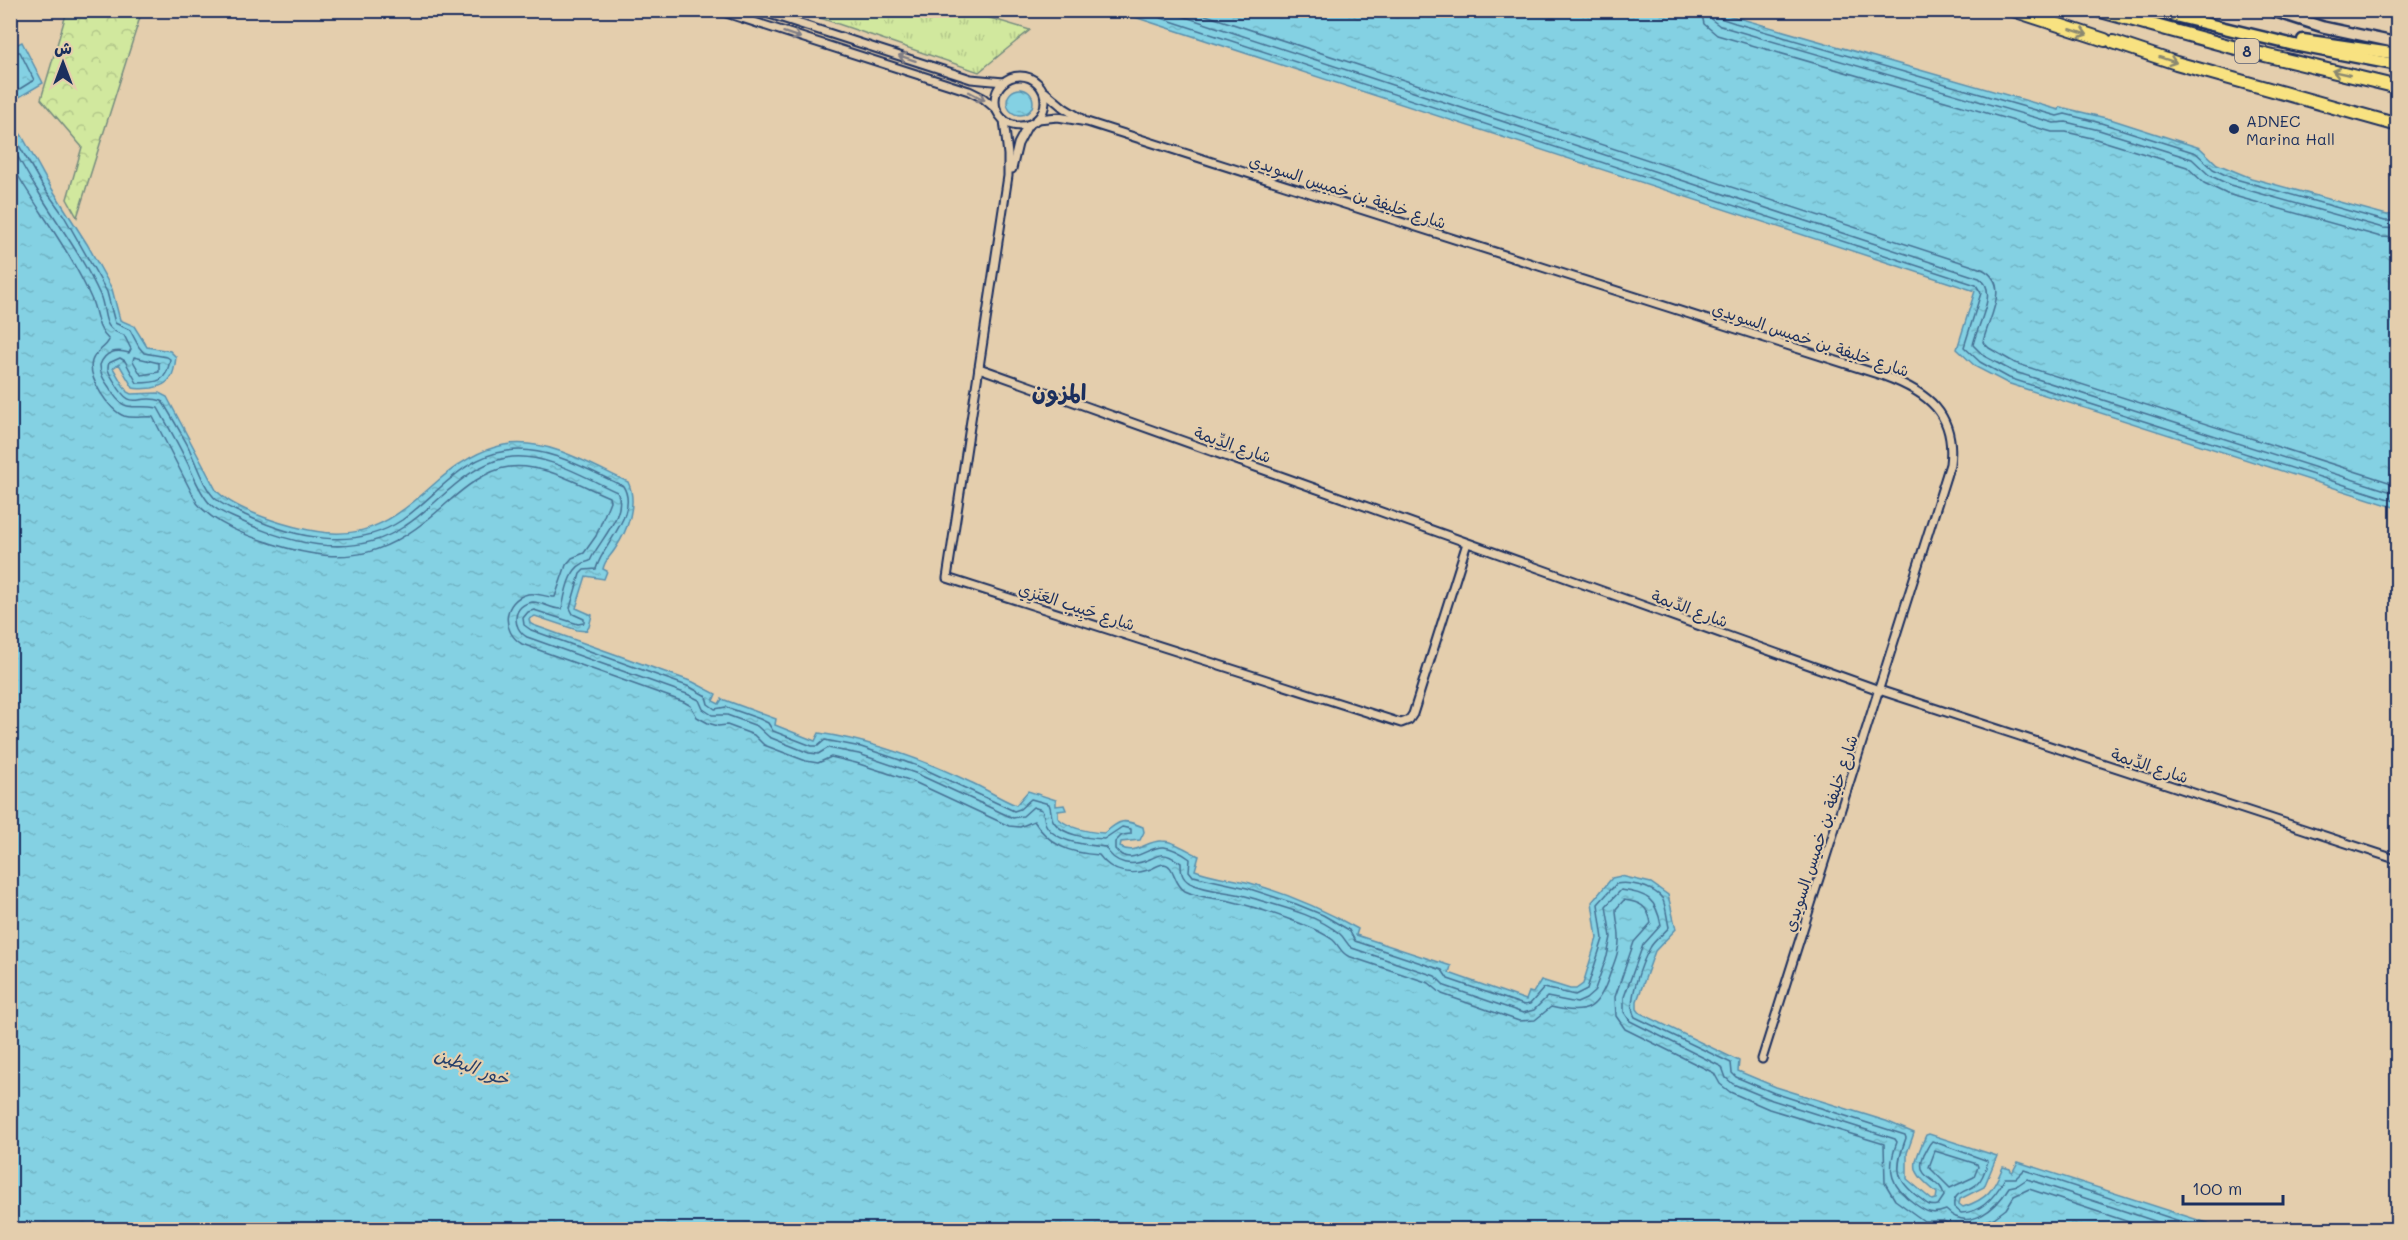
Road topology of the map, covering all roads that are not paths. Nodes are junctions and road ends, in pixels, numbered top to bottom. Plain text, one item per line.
1 (717, 10) edge
2 (757, 10) edge
3 (2013, 10) edge
4 (2097, 10) edge
5 (2150, 10) edge
6 (2270, 10) edge
7 (2397, 43) edge
8 (2397, 54) edge
9 (2397, 66) edge
10 (1004, 82) junction
11 (2397, 87) edge
12 (1043, 91) junction
13 (996, 109) junction
14 (1038, 119) junction
15 (1004, 120) junction
16 (1087, 122) junction
17 (1028, 125) junction
18 (2397, 125) edge
19 (1008, 176) junction
20 (979, 368) junction
21 (1467, 543) junction
22 (1879, 690) junction
23 (2397, 860) edge
24 (1762, 1059) dead end

1 -> 13 street
10 -> 2 street
3 -> 18 highway, 8
11 -> 4 highway, 8
5 - 8 main road
5 - 9 main road
6 - 7 street
10 - 12 street
10 - 13 street
12 - 14 street
12 - 16 street, شارع خليفة بن خميس السويدي
13 - 15 street
14 - 16 street, شارع خليفة بن خميس السويدي
14 - 17 street
15 - 17 street
15 - 19 street, شارع حَبِيب العَنَزِي
16 - 22 street, شارع خليفة بن خميس السويدي
17 - 19 street, شارع حَبِيب العَنَزِي
19 - 20 street, شارع حَبِيب العَنَزِي
20 - 21 street, شارع الدِّيمة
20 - 21 street, شارع حَبِيب العَنَزِي
21 - 22 street, شارع الدِّيمة
22 - 23 street, شارع الدِّيمة
22 - 24 street, شارع خليفة بن خميس السويدي

